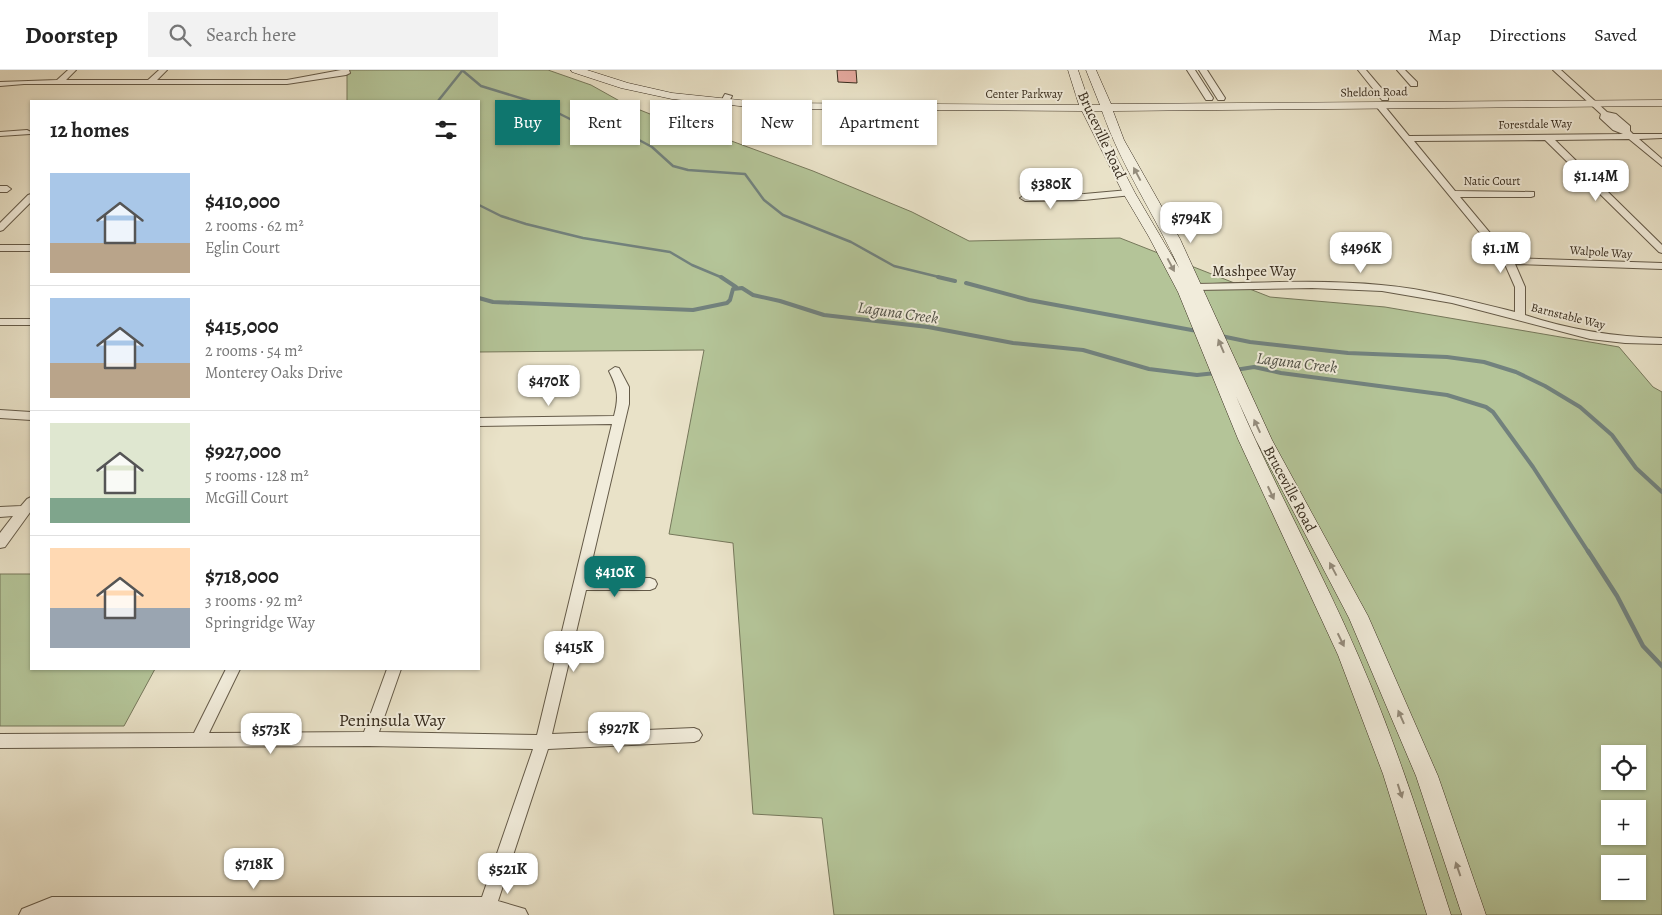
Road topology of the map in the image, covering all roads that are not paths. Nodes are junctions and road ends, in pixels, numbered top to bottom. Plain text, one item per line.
1 (72, 70) edge
2 (163, 70) edge
3 (576, 70) edge
4 (599, 70) edge
5 (1073, 70) edge
6 (1090, 70) edge
7 (1191, 70) edge
8 (1203, 70) edge
9 (1352, 70) edge
10 (1362, 70) edge
11 (1401, 70) edge
12 (1557, 70) edge
13 (346, 72) edge
14 (59, 82) junction
15 (150, 82) junction
16 (0, 84) edge
17 (1414, 84) dead end
18 (1662, 96) edge
19 (712, 98) junction
20 (1215, 98) junction
21 (726, 99) junction
22 (886, 99) joint
23 (1591, 99) junction
24 (1379, 100) junction
25 (1085, 103) junction
26 (1104, 103) junction
27 (1662, 103) edge
28 (937, 105) edge
29 (822, 107) edge
30 (27, 132) dead end
31 (0, 134) edge
32 (1629, 134) junction
33 (1546, 136) junction
34 (1662, 136) edge
35 (1408, 139) junction
36 (1662, 163) edge
37 (1129, 193) junction
38 (1453, 194) junction
39 (1531, 194) dead end
40 (30, 198) edge
41 (1025, 198) dead end
42 (0, 228) edge
43 (0, 248) edge
44 (30, 248) edge
45 (1662, 250) edge
46 (1508, 260) junction
47 (1662, 266) edge
48 (1196, 287) junction
49 (1197, 306) junction
50 (1520, 317) junction
51 (0, 322) edge
52 (30, 322) edge
53 (1662, 341) edge
54 (615, 371) dead end
55 (1231, 385) junction
56 (0, 414) edge
57 (30, 416) edge
58 (620, 420) junction
59 (480, 422) edge
60 (28, 506) edge
61 (0, 512) edge
62 (0, 543) edge
63 (579, 584) junction
64 (650, 584) dead end
65 (233, 670) edge
66 (394, 670) edge
67 (694, 735) dead end
68 (369, 739) junction
69 (198, 740) junction
70 (0, 741) edge
71 (543, 742) junction
72 (486, 910) edge
73 (28, 915) edge
74 (519, 915) edge
75 (1439, 915) edge
76 (1474, 915) edge

1 - 14 street
2 - 15 street
3 - 19 main road, Center Parkway
4 - 19 main road, Center Parkway
5 - 25 main road, Bruceville Road
6 - 26 main road, Bruceville Road
7 - 20 street
8 - 20 street
9 - 24 street
10 - 24 street
11 - 17 street
12 - 23 street
13 - 15 street
14 - 15 street
14 - 16 street
18 - 23 main road, Sheldon Road
19 - 21 main road, Center Parkway
20 - 24 main road, Sheldon Road
20 - 26 main road, Sheldon Road
21 - 22 main road, Center Parkway
21 - 29 main road, Center Parkway
22 - 25 main road, Center Parkway
23 - 24 main road, Sheldon Road
23 - 27 main road, Sheldon Road
23 - 32 street
24 - 26 main road, Sheldon Road
24 - 35 street, Barnstable Way
25 - 26 main road, Sheldon Road
25 - 28 main road, Center Parkway
25 - 37 main road, Bruceville Road
48 -> 26 main road, Bruceville Road
30 - 31 street
32 - 33 street, Forestdale Way
32 - 34 street, Forestdale Way
32 - 36 street
33 - 35 street, Forestdale Way
33 - 45 street
35 - 38 street, Barnstable Way
37 - 41 street
37 -> 49 main road, Bruceville Road
38 - 39 street, Natic Court
38 - 46 street, Barnstable Way
40 - 42 street
43 - 44 street
46 - 47 street, Walpole Way
46 - 50 street, Barnstable Way
48 - 49 main road, Bruceville Road
48 - 50 street, Mashpee Way
49 - 55 main road, Bruceville Road
50 - 53 street, Barnstable Way
51 - 52 street
54 - 58 street
55 -> 75 main road, Bruceville Road
76 -> 55 main road, Bruceville Road
56 - 57 street
58 - 59 street
58 - 63 street
60 - 61 street
60 - 62 street
63 - 64 street
63 - 71 street
65 - 69 street
66 - 68 street
67 - 71 street, Peninsula Way
68 - 69 street, Peninsula Way
68 - 71 street, Peninsula Way
69 - 70 street, Peninsula Way
71 - 72 street
72 - 73 street
72 - 74 street

